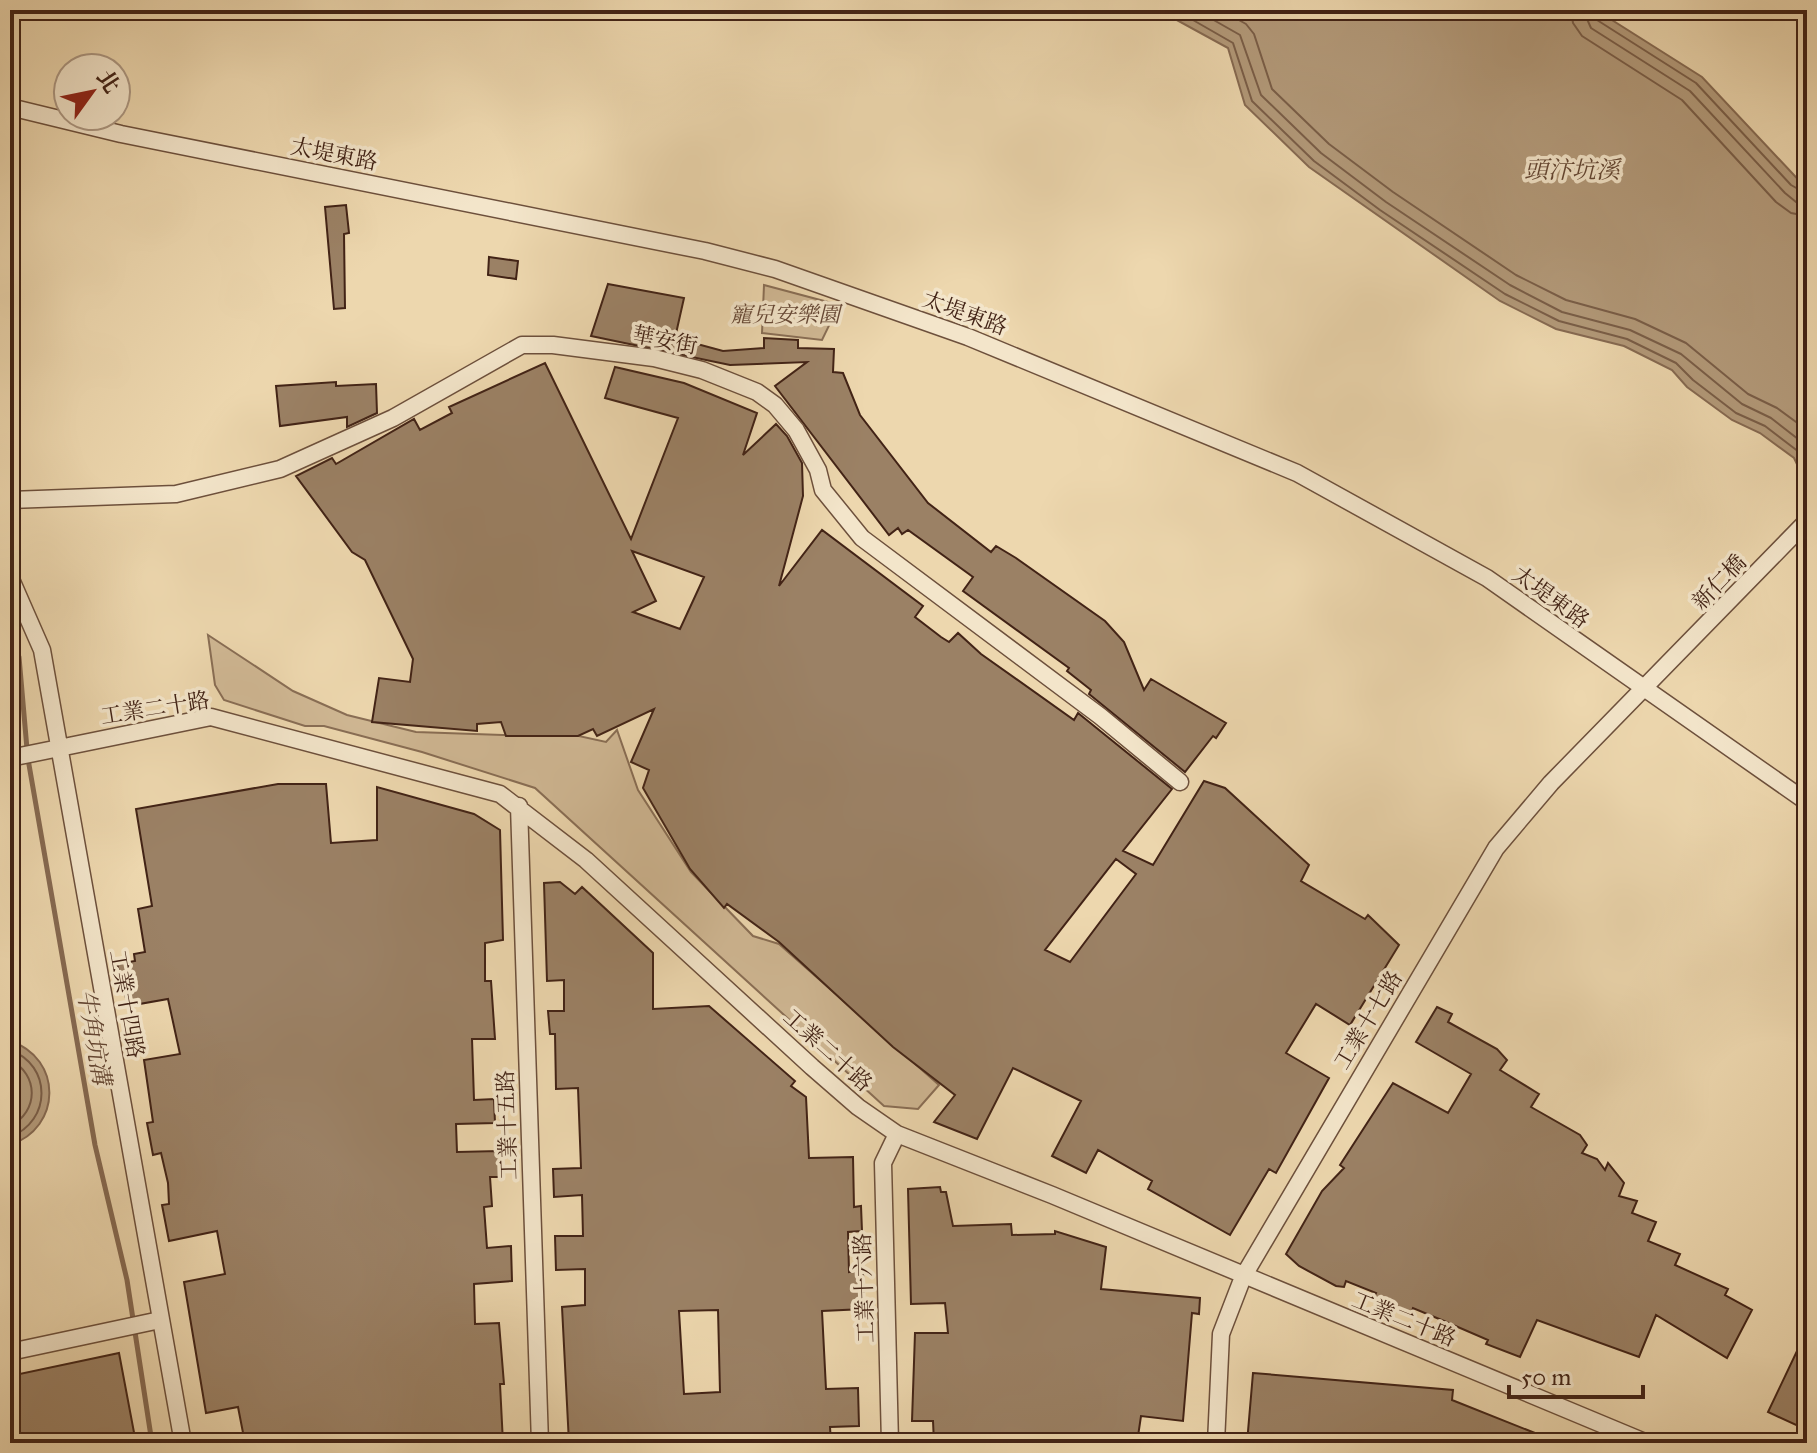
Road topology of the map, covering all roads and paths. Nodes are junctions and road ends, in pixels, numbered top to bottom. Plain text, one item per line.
1 (10, 107) edge
2 (10, 500) edge
3 (1807, 521) edge
4 (10, 577) edge
5 (1662, 672) joint
6 (1641, 689) junction
7 (55, 747) junction
8 (11, 758) edge
9 (1180, 782) dead end
10 (1807, 802) edge
11 (519, 806) junction
12 (897, 1134) junction
13 (1243, 1277) junction
14 (155, 1321) junction
15 (10, 1352) edge
16 (183, 1443) edge
17 (540, 1443) edge
18 (890, 1443) edge
19 (1216, 1443) edge
20 (1646, 1443) edge

1 - 6 street, 太堤東路
2 - 9 street, 華安街
3 - 5 street, 新仁橋
4 - 7 street, 工業十四路
5 - 6 street, 工業十七路
6 - 10 street, 太堤東路
6 - 13 street, 工業十七路
7 - 8 street, 工業二十路
7 - 11 street, 工業二十路
7 - 14 street, 工業十四路
11 - 12 street, 工業二十路
11 - 17 street, 工業十五路
12 - 13 street, 工業二十路
12 - 18 street, 工業十六路
13 - 19 street, 工業十七路
13 - 20 street, 工業二十路
14 - 15 street
14 - 16 street, 工業十四路

